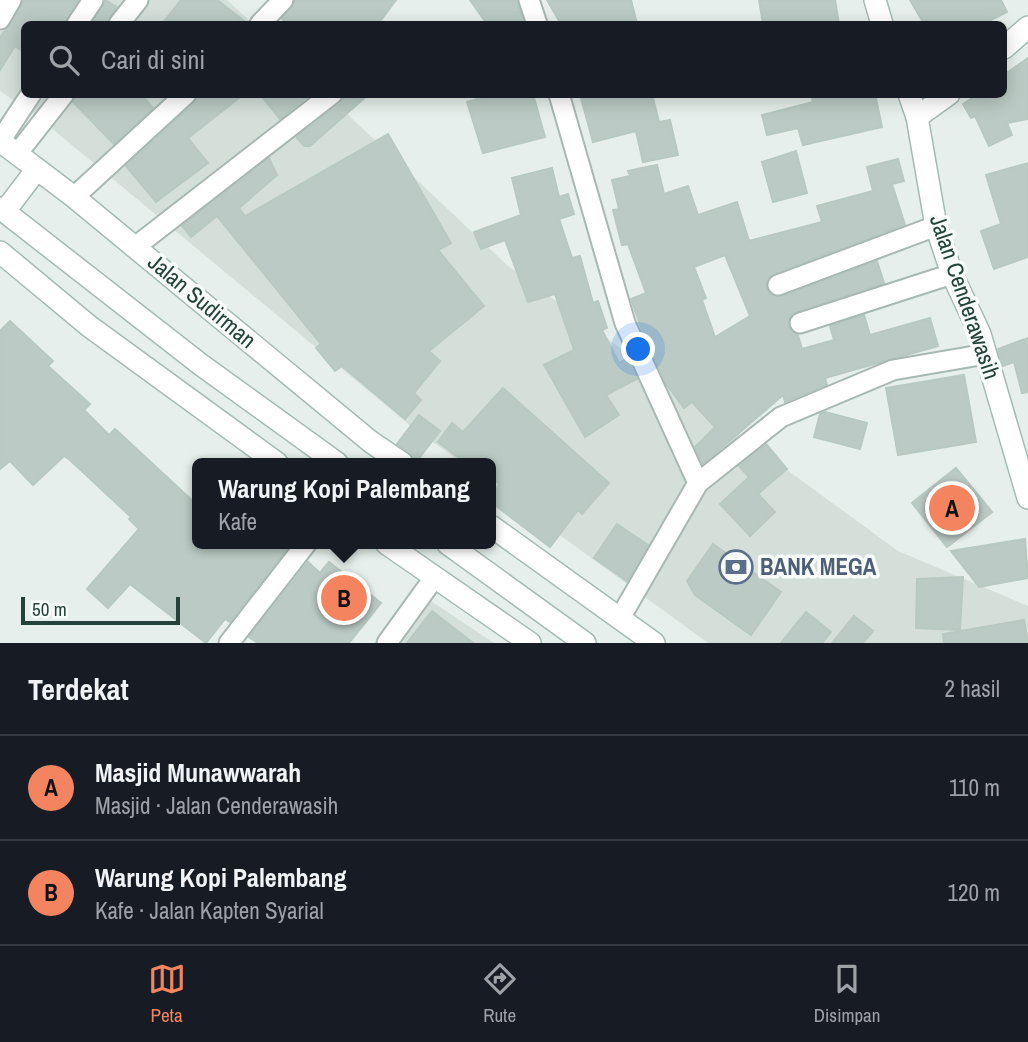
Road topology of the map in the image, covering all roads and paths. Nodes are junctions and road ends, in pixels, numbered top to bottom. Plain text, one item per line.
1 (11, 0) edge
2 (93, 0) edge
3 (138, 0) edge
4 (283, 0) edge
5 (529, 0) edge
6 (875, 0) edge
7 (0, 19) edge
8 (79, 21) edge
9 (121, 21) edge
10 (263, 21) edge
11 (536, 21) edge
12 (882, 21) edge
13 (1028, 27) edge
14 (1007, 45) edge
15 (29, 98) edge
16 (59, 98) edge
17 (182, 98) edge
18 (327, 98) edge
19 (560, 98) edge
20 (910, 98) edge
21 (943, 98) edge
22 (917, 117) junction
23 (6, 145) edge
24 (37, 169) junction
25 (74, 197) junction
26 (2, 210) edge
27 (936, 226) junction
28 (135, 247) junction
29 (0, 252) edge
30 (952, 274) junction
31 (778, 285) dead end
32 (800, 323) dead end
33 (986, 354) junction
34 (1022, 451) edge
35 (270, 458) edge
36 (330, 458) edge
37 (395, 458) edge
38 (698, 483) junction
39 (1028, 498) edge
40 (496, 530) edge
41 (302, 549) edge
42 (394, 549) edge
43 (455, 549) edge
44 (434, 578) junction
45 (620, 618) junction
46 (229, 643) edge
47 (387, 643) edge
48 (530, 643) edge
49 (585, 643) edge
50 (654, 643) edge

1 - 7 street
2 - 8 street
3 - 9 street
4 - 10 street
5 - 11 street
6 - 12 main road
13 - 14 main road
15 - 23 street
16 - 23 street
17 - 25 street
18 - 28 street
19 - 38 street
20 - 22 main road, Jalan Cenderawasih
21 - 22 main road
22 - 27 main road, Jalan Cenderawasih
23 - 24 main road, Jalan Sudirman
24 - 25 main road, Jalan Sudirman
24 - 26 main road
25 - 28 main road, Jalan Sudirman
26 - 36 main road, Jalan Sudirman
27 - 30 main road, Jalan Cenderawasih
27 - 31 street
28 - 37 main road, Jalan Sudirman
29 - 35 main road
30 - 32 street
30 - 33 main road, Jalan Cenderawasih
33 - 34 main road, Jalan Cenderawasih
33 - 38 street
34 - 39 main road, Jalan Cenderawasih
38 - 45 street
40 - 45 main road
41 - 46 street
42 - 44 main road
43 - 49 main road
44 - 47 street
44 - 48 main road
45 - 50 main road

